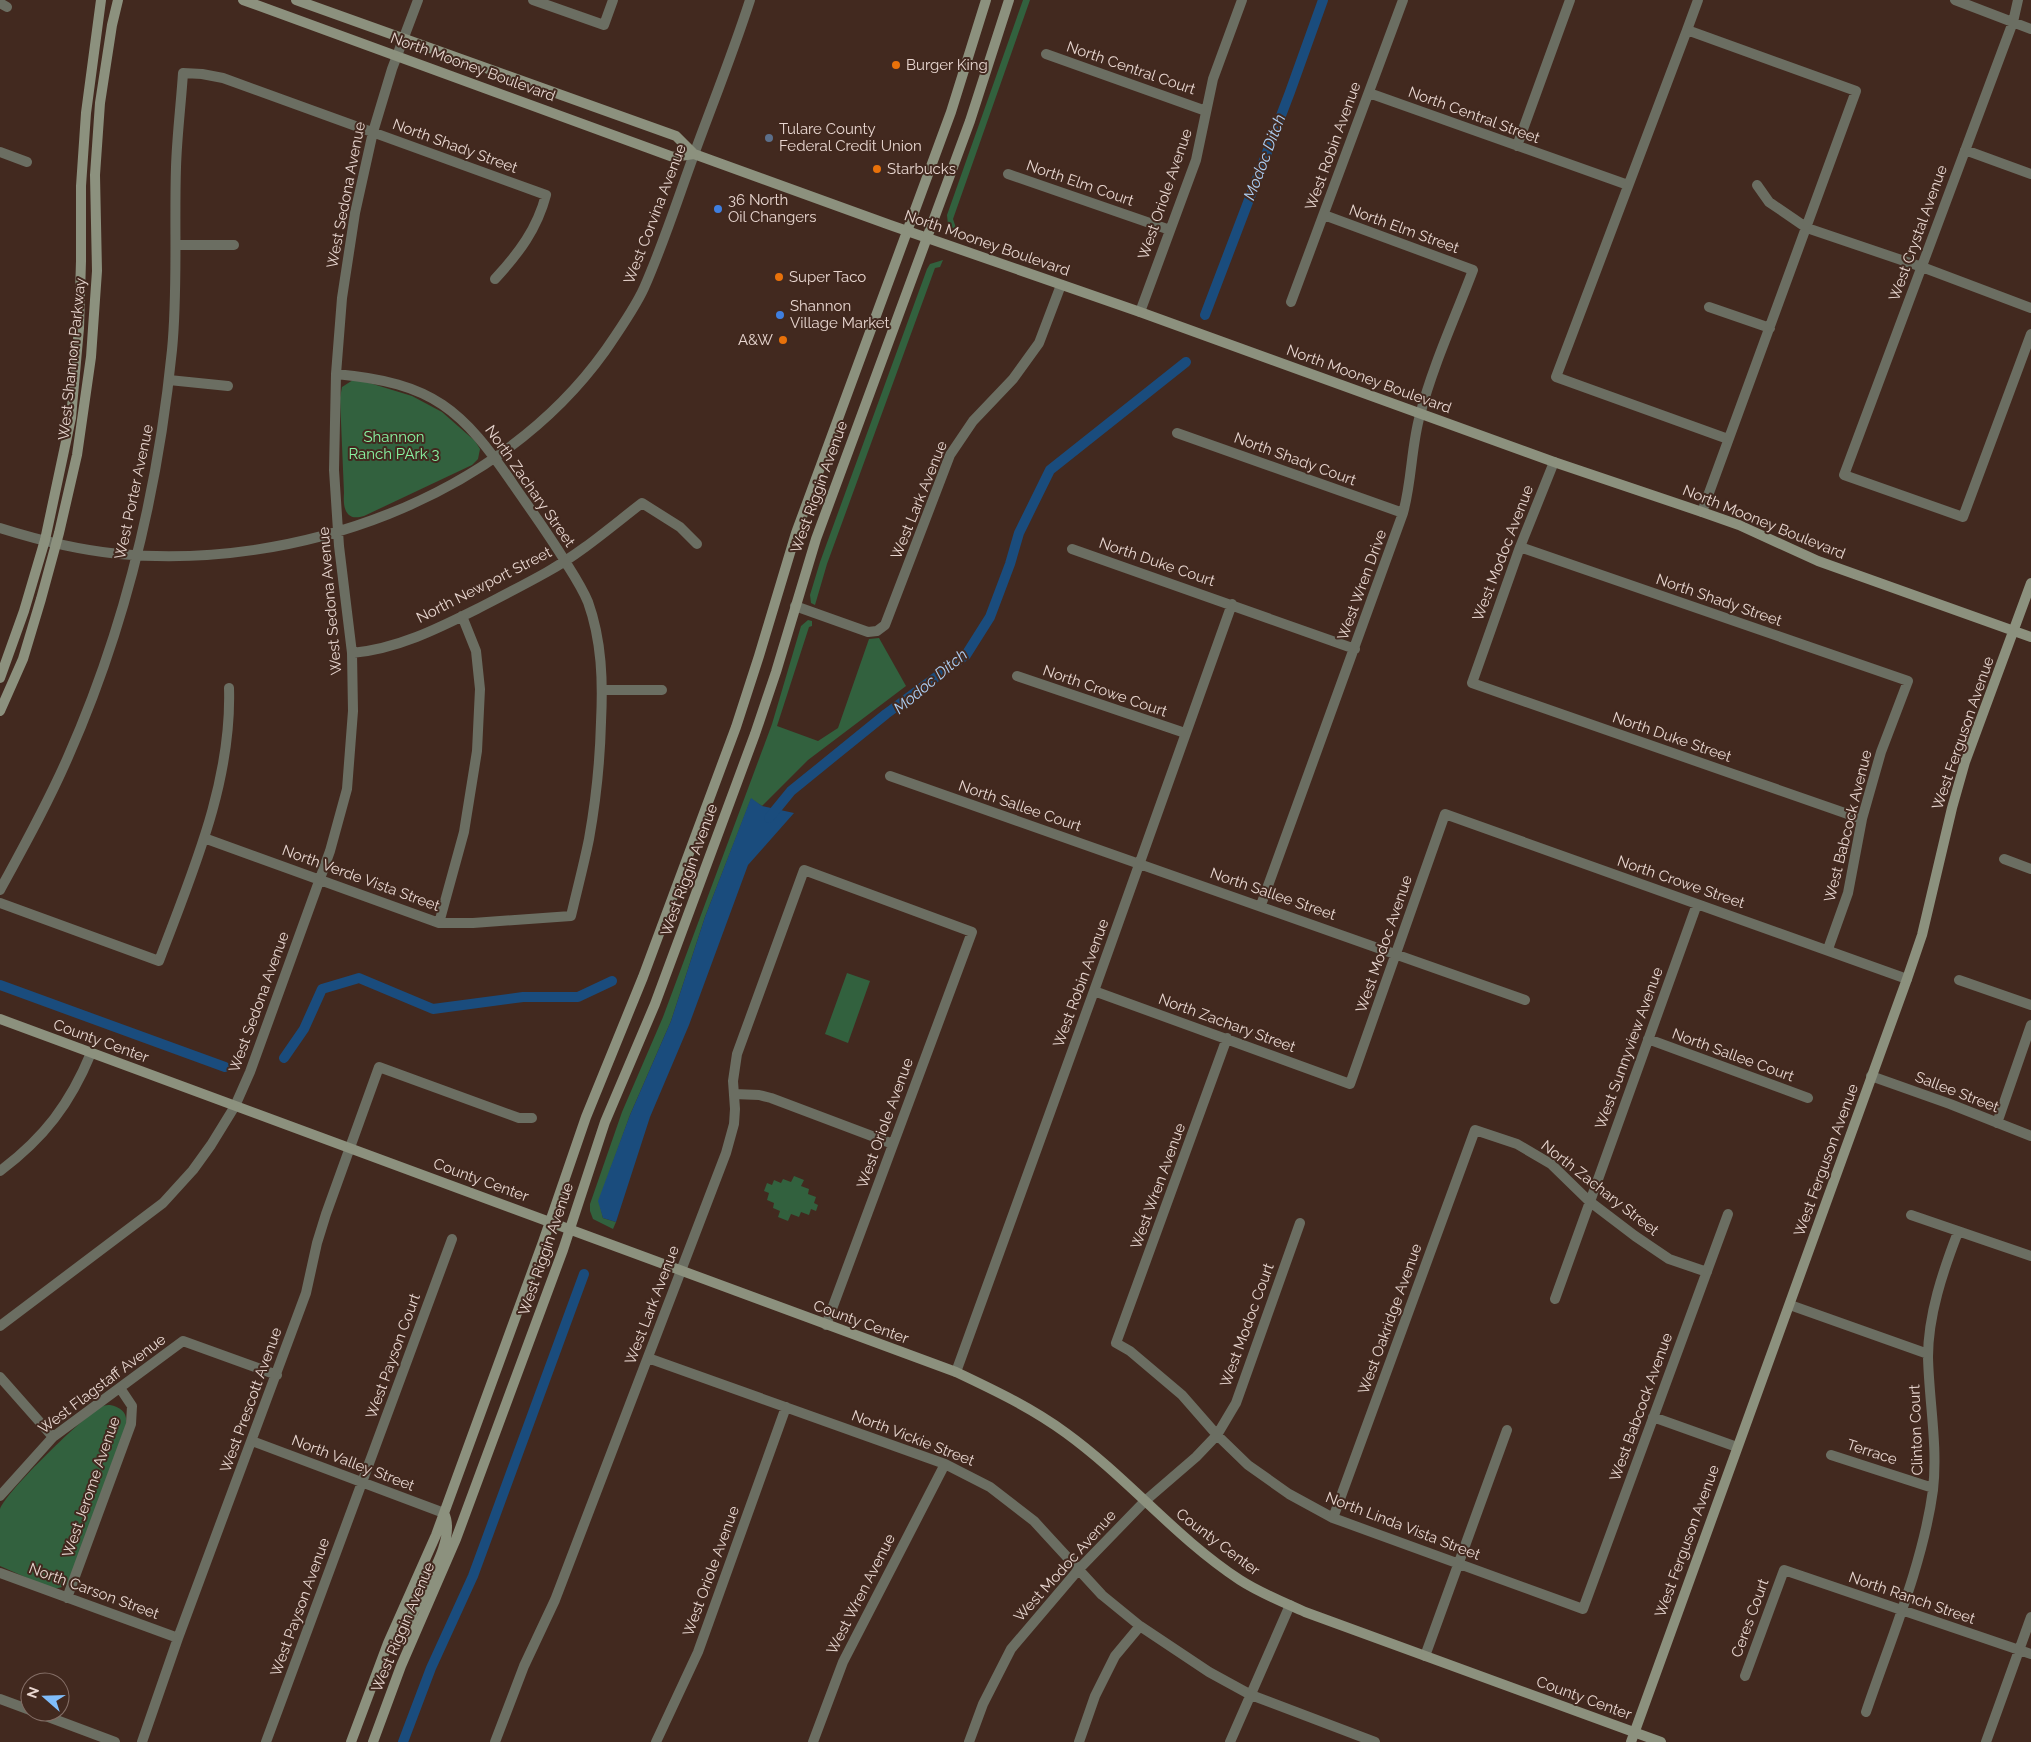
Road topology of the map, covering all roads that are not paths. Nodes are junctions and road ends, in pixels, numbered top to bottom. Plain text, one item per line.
1 (101, 0) edge
2 (118, 0) edge
3 (243, 0) edge
4 (296, 0) edge
5 (418, 0) edge
6 (533, 0) edge
7 (613, 0) edge
8 (750, 0) edge
9 (986, 0) edge
10 (1010, 0) edge
11 (1242, 0) edge
12 (1403, 0) edge
13 (1570, 0) edge
14 (1698, 0) edge
15 (1956, 0) edge
16 (2018, 0) edge
17 (2013, 22) junction
18 (2031, 29) edge
19 (1687, 30) junction
20 (402, 39) junction
21 (1046, 54) dead end
22 (397, 55) junction
23 (183, 73) joint
24 (1369, 93) junction
25 (1206, 111) junction
26 (373, 132) junction
27 (1516, 146) junction
28 (1965, 150) junction
29 (0, 152) edge
30 (694, 154) junction
31 (27, 162) dead end
32 (1008, 174) dead end
33 (2031, 174) edge
34 (1628, 185) junction
35 (1757, 185) dead end
36 (1324, 215) junction
37 (1807, 228) junction
38 (1170, 230) junction
39 (908, 231) junction
40 (926, 238) junction
41 (176, 245) junction
42 (234, 245) dead end
43 (1922, 267) junction
44 (1473, 270) joint
45 (495, 279) dead end
46 (1061, 285) junction
47 (1291, 302) dead end
48 (1709, 307) dead end
49 (2031, 308) edge
50 (1140, 312) junction
51 (1770, 328) junction
52 (2031, 334) edge
53 (336, 374) junction
54 (169, 380) junction
55 (228, 386) dead end
56 (1420, 413) junction
57 (1177, 433) dead end
58 (1728, 439) junction
59 (495, 458) junction
60 (1554, 462) junction
61 (1702, 512) junction
62 (1403, 513) junction
63 (0, 528) edge
64 (338, 532) junction
65 (45, 540) junction
66 (57, 543) junction
67 (696, 544) dead end
68 (1520, 547) junction
69 (1072, 549) dead end
70 (138, 554) junction
71 (564, 560) junction
72 (2031, 583) edge
73 (1232, 604) junction
74 (795, 606) junction
75 (462, 616) junction
76 (2013, 631) junction
77 (2031, 637) edge
78 (1355, 649) junction
79 (352, 652) junction
80 (1017, 676) dead end
81 (0, 678) edge
82 (1908, 681) joint
83 (1472, 683) joint
84 (228, 688) dead end
85 (603, 690) junction
86 (662, 690) dead end
87 (0, 711) edge
88 (1185, 733) junction
89 (890, 776) dead end
90 (1445, 814) joint
91 (1862, 819) junction
92 (204, 838) junction
93 (2004, 860) dead end
94 (1140, 864) junction
95 (2031, 869) edge
96 (320, 879) junction
97 (0, 890) edge
98 (0, 903) edge
99 (1697, 904) junction
100 (1261, 905) junction
101 (439, 923) junction
102 (972, 932) joint
103 (1828, 949) junction
104 (1397, 953) junction
105 (1908, 979) junction
106 (1959, 980) dead end
107 (1094, 991) junction
108 (1525, 1000) dead end
109 (2031, 1005) edge
110 (0, 1019) edge
111 (2031, 1026) edge
112 (1227, 1038) junction
113 (1648, 1040) junction
114 (91, 1053) junction
115 (1871, 1076) junction
116 (1350, 1084) joint
117 (734, 1094) junction
118 (1808, 1098) dead end
119 (235, 1106) junction
120 (532, 1118) dead end
121 (1997, 1124) junction
122 (1475, 1130) joint
123 (2031, 1136) edge
124 (893, 1144) junction
125 (350, 1148) junction
126 (0, 1171) edge
127 (1589, 1201) junction
128 (1728, 1214) dead end
129 (1911, 1216) dead end
130 (550, 1221) junction
131 (1300, 1223) dead end
132 (570, 1229) junction
133 (1958, 1232) junction
134 (452, 1239) dead end
135 (2031, 1256) edge
136 (681, 1270) junction
137 (1707, 1272) junction
138 (1555, 1300) dead end
139 (1790, 1305) junction
140 (826, 1325) junction
141 (0, 1326) edge
142 (1116, 1343) joint
143 (1928, 1354) junction
144 (648, 1358) junction
145 (956, 1372) junction
146 (277, 1375) junction
147 (0, 1377) edge
148 (120, 1388) junction
149 (786, 1407) junction
150 (1653, 1417) junction
151 (1507, 1430) dead end
152 (1217, 1435) junction
153 (53, 1437) junction
154 (252, 1441) junction
155 (1737, 1447) junction
156 (1831, 1454) dead end
157 (945, 1464) junction
158 (363, 1483) junction
159 (1933, 1488) junction
160 (0, 1496) edge
161 (1145, 1501) junction
162 (444, 1513) junction
163 (1334, 1518) junction
164 (1458, 1564) junction
165 (1079, 1569) junction
166 (1784, 1570) joint
167 (0, 1573) edge
168 (68, 1598) junction
169 (1290, 1605) junction
170 (1583, 1609) joint
171 (1900, 1611) junction
172 (2031, 1617) edge
173 (1140, 1626) junction
174 (178, 1638) junction
175 (409, 1647) junction
176 (2019, 1651) junction
177 (2031, 1654) edge
178 (1425, 1656) junction
179 (1745, 1676) dead end
180 (1251, 1695) junction
181 (0, 1699) edge
182 (20, 1706) edge
183 (1866, 1712) dead end
184 (61, 1722) edge
185 (1632, 1737) edge
186 (115, 1742) edge
187 (142, 1742) edge
188 (266, 1742) edge
189 (351, 1742) edge
190 (373, 1742) edge
191 (495, 1742) edge
192 (656, 1742) edge
193 (813, 1742) edge
194 (969, 1742) edge
195 (1079, 1742) edge
196 (1230, 1742) edge
197 (1375, 1742) edge
198 (1661, 1742) edge
199 (1986, 1742) edge

1 - 65 street, West Shannon Parkway
2 - 66 street, West Shannon Parkway
3 - 22 street, North Mooney Boulevard
4 - 20 street, North Mooney Boulevard
5 - 20 street, West Sedona Avenue
6 - 7 street
8 - 30 street, West Corvina Avenue
9 - 39 street, West Riggin Avenue
10 - 40 street, West Riggin Avenue
11 - 25 street, West Oriole Avenue
12 - 24 street, West Robin Avenue
13 - 27 street
14 - 19 street
15 - 17 street
16 - 17 street, West Crystal Avenue
17 - 18 street
17 - 28 street, West Crystal Avenue
19 - 34 street
19 - 37 street
20 - 22 street, West Sedona Avenue
20 - 30 street, North Mooney Boulevard
21 - 25 street, North Central Court
22 - 26 street, West Sedona Avenue
22 - 30 street, North Mooney Boulevard
23 - 26 street, North Shady Street
23 - 41 street, West Porter Avenue
24 - 27 street, North Central Street
24 - 36 street, West Robin Avenue
25 - 38 street, West Oriole Avenue
26 - 45 street, North Shady Street
26 - 53 street, West Sedona Avenue
27 - 34 street, North Central Street
28 - 33 street
28 - 43 street, West Crystal Avenue
29 - 31 street
30 - 39 street, North Mooney Boulevard
30 - 59 street, West Corvina Avenue
32 - 38 street, North Elm Court
34 - 58 street
35 - 37 street
36 - 44 street, North Elm Street
36 - 47 street, West Robin Avenue
37 - 43 street
37 - 51 street
38 - 50 street, West Oriole Avenue
39 - 40 street, North Mooney Boulevard
39 - 130 street, West Riggin Avenue
40 - 46 street, North Mooney Boulevard
40 - 74 street, West Riggin Avenue
41 - 42 street
41 - 54 street, West Porter Avenue
43 - 49 street
43 - 52 street, West Crystal Avenue
44 - 56 street, West Wren Drive
46 - 50 street, North Mooney Boulevard
46 - 74 street, West Lark Avenue
48 - 51 street
50 - 56 street, North Mooney Boulevard
51 - 58 street
53 - 59 street, North Zachary Street
53 - 64 street, West Sedona Avenue
54 - 55 street
54 - 70 street, West Porter Avenue
56 - 60 street, North Mooney Boulevard
56 - 62 street, West Wren Drive
57 - 62 street, North Shady Court
58 - 61 street
59 - 64 street, West Corvina Avenue
59 - 71 street, North Zachary Street
60 - 61 street, North Mooney Boulevard
60 - 68 street, West Modoc Avenue
61 - 76 street, North Mooney Boulevard
62 - 78 street, West Wren Drive
63 - 65 street
64 - 70 street
64 - 79 street, West Sedona Avenue
65 - 66 street
65 - 81 street, West Shannon Parkway
66 - 70 street
66 - 87 street, West Shannon Parkway
67 - 71 street, North Newport Street
68 - 82 street, North Shady Street
68 - 83 street, West Modoc Avenue
69 - 73 street, North Duke Court
70 - 97 street, West Porter Avenue
71 - 75 street, North Newport Street
71 - 85 street
72 - 76 street, West Ferguson Avenue
73 - 78 street
73 - 88 street, West Robin Avenue
74 - 132 street, West Riggin Avenue
75 - 79 street, North Newport Street
75 - 101 street
76 - 77 street, North Mooney Boulevard
76 - 105 street, West Ferguson Avenue
78 - 100 street, West Wren Drive
79 - 96 street, West Sedona Avenue
80 - 88 street, North Crowe Court
82 - 91 street, West Babcock Avenue
83 - 91 street, North Duke Street
84 - 92 street
85 - 86 street
85 - 101 street, North Verde Vista Street
88 - 94 street, West Robin Avenue
89 - 94 street, North Sallee Court
90 - 99 street, North Crowe Street
90 - 104 street, West Modoc Avenue
91 - 103 street, West Babcock Avenue
92 - 96 street, North Verde Vista Street
92 - 98 street
93 - 95 street
94 - 100 street, North Sallee Street
94 - 107 street, West Robin Avenue
96 - 101 street, North Verde Vista Street
96 - 119 street, West Sedona Avenue
99 - 103 street, North Crowe Street
99 - 113 street, West Sunnyview Avenue
100 - 104 street, North Sallee Street
102 - 117 street, West Lark Avenue
102 - 124 street, West Oriole Avenue
103 - 105 street, North Crowe Street
104 - 108 street
104 - 116 street, West Modoc Avenue
105 - 115 street, West Ferguson Avenue
106 - 109 street
107 - 112 street, North Zachary Street
107 - 145 street, West Robin Avenue
110 - 114 street, County Center
111 - 121 street
112 - 116 street, North Zachary Street
112 - 142 street, West Wren Avenue
113 - 118 street, North Sallee Court
113 - 127 street, West Sunnyview Avenue
114 - 119 street, County Center
114 - 126 street
115 - 121 street, Sallee Street
115 - 139 street, West Ferguson Avenue
117 - 124 street
117 - 136 street, West Lark Avenue
119 - 125 street, County Center
119 - 141 street, West Sedona Avenue
120 - 125 street, West Prescott Avenue
121 - 123 street, Sallee Street
122 - 127 street, North Zachary Street
122 - 163 street, West Oakridge Avenue
124 - 140 street, West Oriole Avenue
125 - 130 street, County Center
125 - 146 street, West Prescott Avenue
127 - 137 street, North Zachary Street
127 - 138 street, West Sunnyview Avenue
128 - 137 street, West Babcock Avenue
129 - 133 street
130 - 132 street, County Center
130 - 162 street, West Riggin Avenue
131 - 152 street, West Modoc Court
132 - 136 street, County Center
132 - 175 street, West Riggin Avenue
133 - 135 street
133 - 143 street, Clinton Court
134 - 158 street, West Payson Court
136 - 140 street, County Center
136 - 144 street, West Lark Avenue
137 - 150 street, West Babcock Avenue
139 - 143 street
139 - 155 street, West Ferguson Avenue
140 - 145 street, County Center
142 - 152 street, North Linda Vista Street
143 - 159 street, Clinton Court
144 - 149 street, North Vickie Street
144 - 191 street, West Lark Avenue
145 - 161 street, County Center
146 - 148 street, West Flagstaff Avenue
146 - 154 street, West Prescott Avenue
147 - 153 street
148 - 153 street, West Flagstaff Avenue
148 - 168 street, West Jerome Avenue
149 - 157 street, North Vickie Street
149 - 192 street, West Oriole Avenue
150 - 155 street
150 - 170 street, West Babcock Avenue
151 - 164 street
152 - 161 street, West Modoc Avenue
152 - 163 street, North Linda Vista Street
153 - 160 street, West Flagstaff Avenue
154 - 158 street, North Valley Street
154 - 174 street, West Prescott Avenue
155 - 185 street, West Ferguson Avenue
156 - 159 street, Terrace
157 - 165 street, North Vickie Street
157 - 193 street, West Wren Avenue
158 - 162 street, North Valley Street
158 - 188 street, West Payson Avenue
159 - 171 street, Clinton Court
161 - 165 street, West Modoc Avenue
161 - 169 street, County Center
162 - 175 street
162 - 189 street, West Riggin Avenue
163 - 164 street, North Linda Vista Street
164 - 170 street, North Linda Vista Street
164 - 178 street
165 - 173 street, North Vickie Street
165 - 194 street, West Modoc Avenue
166 - 171 street, North Ranch Street
166 - 179 street, Ceres Court
167 - 168 street, North Carson Street
168 - 174 street, North Carson Street
169 - 178 street, County Center
169 - 180 street
171 - 176 street, North Ranch Street
171 - 183 street, Clinton Court
172 - 176 street
173 - 180 street, North Vickie Street
173 - 195 street
174 - 187 street, West Prescott Avenue
175 - 190 street, West Riggin Avenue
176 - 177 street, North Ranch Street
176 - 199 street
178 - 185 street, County Center
180 - 196 street
180 - 197 street, North Vickie Street
181 - 182 street
184 - 186 street
185 - 198 street, County Center

